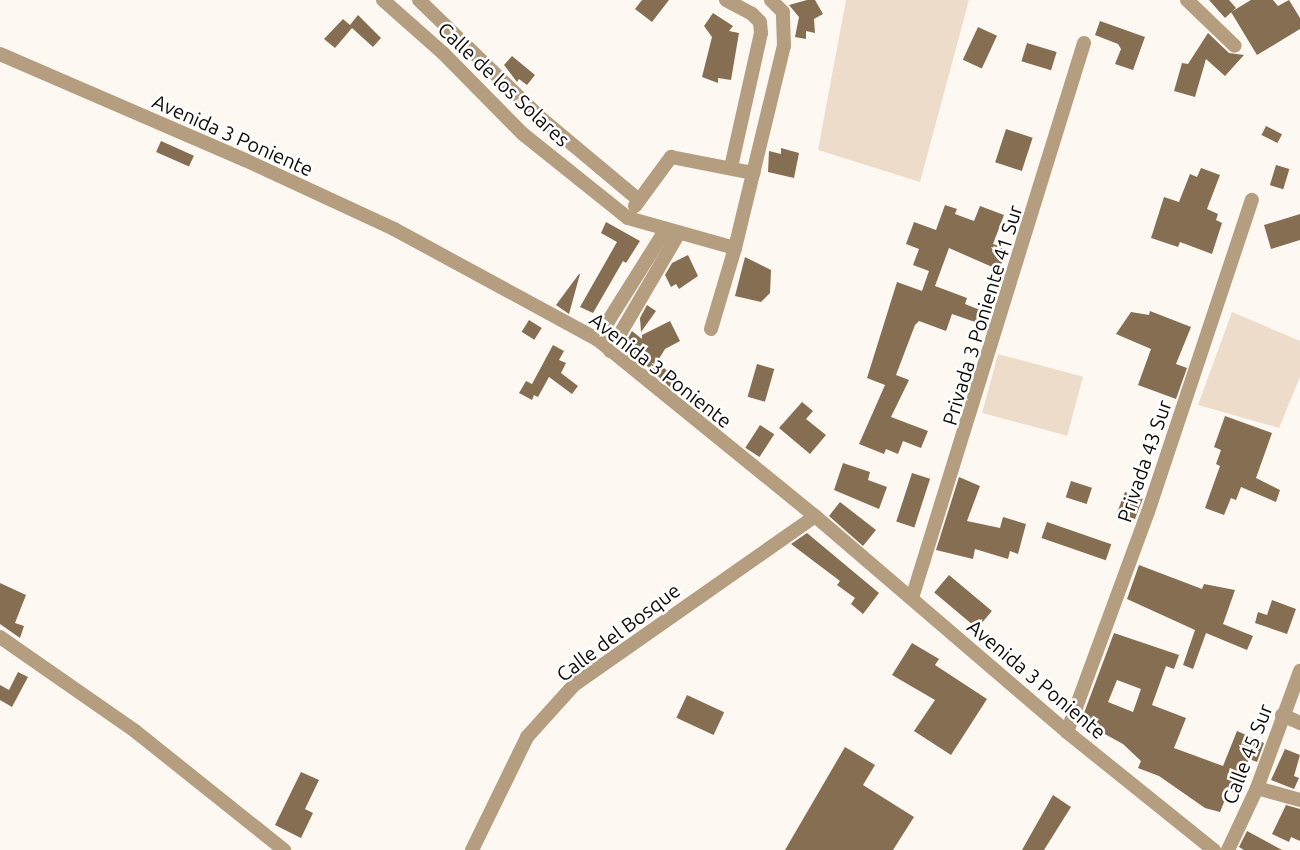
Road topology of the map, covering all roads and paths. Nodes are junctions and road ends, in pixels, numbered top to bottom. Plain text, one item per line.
1 (383, 0) edge
2 (419, 0) edge
3 (726, 0) edge
4 (771, 0) edge
5 (1187, 0) edge
6 (458, 34) junction
7 (1084, 43) dead end
8 (1234, 46) dead end
9 (443, 53) junction
10 (0, 54) edge
11 (731, 167) junction
12 (753, 173) junction
13 (639, 200) junction
14 (1252, 200) dead end
15 (628, 218) junction
16 (673, 231) junction
17 (735, 248) junction
18 (711, 329) dead end
19 (597, 339) junction
20 (610, 351) junction
21 (815, 516) junction
22 (912, 598) junction
23 (0, 637) edge
24 (1300, 671) edge
25 (1282, 715) junction
26 (1300, 723) edge
27 (1067, 732) junction
28 (1257, 788) junction
29 (1300, 800) edge
30 (284, 850) edge
31 (472, 850) edge
32 (1214, 850) edge
33 (1228, 850) edge

1 - 9 street, Calle de los Solares
2 - 6 street, Calle de los Solares
3 - 11 street
4 - 12 street
5 - 8 street
6 - 9 street
6 - 13 street, Calle de los Solares
7 - 22 street, Privada 3 Poniente 41 Sur
9 - 15 street, Calle de los Solares
10 - 19 street, Avenida 3 Poniente
11 - 12 street
11 - 13 street
12 - 17 street
13 - 15 street
14 - 27 street, Privada 43 Sur
15 - 16 street, Calle de los Solares
16 - 17 street, Calle de los Solares
16 - 19 street
16 - 20 street
17 - 18 street
19 - 20 street, Avenida 3 Poniente
20 - 21 street, Avenida 3 Poniente
21 - 22 street, Avenida 3 Poniente
21 - 31 street, Calle del Bosque
22 - 27 street, Avenida 3 Poniente
23 - 30 street
24 - 25 street, Calle 45 Sur
25 - 26 street
25 - 28 street, Calle 45 Sur
27 - 32 street, Avenida 3 Poniente
28 - 29 street
28 - 33 street, Calle 45 Sur

